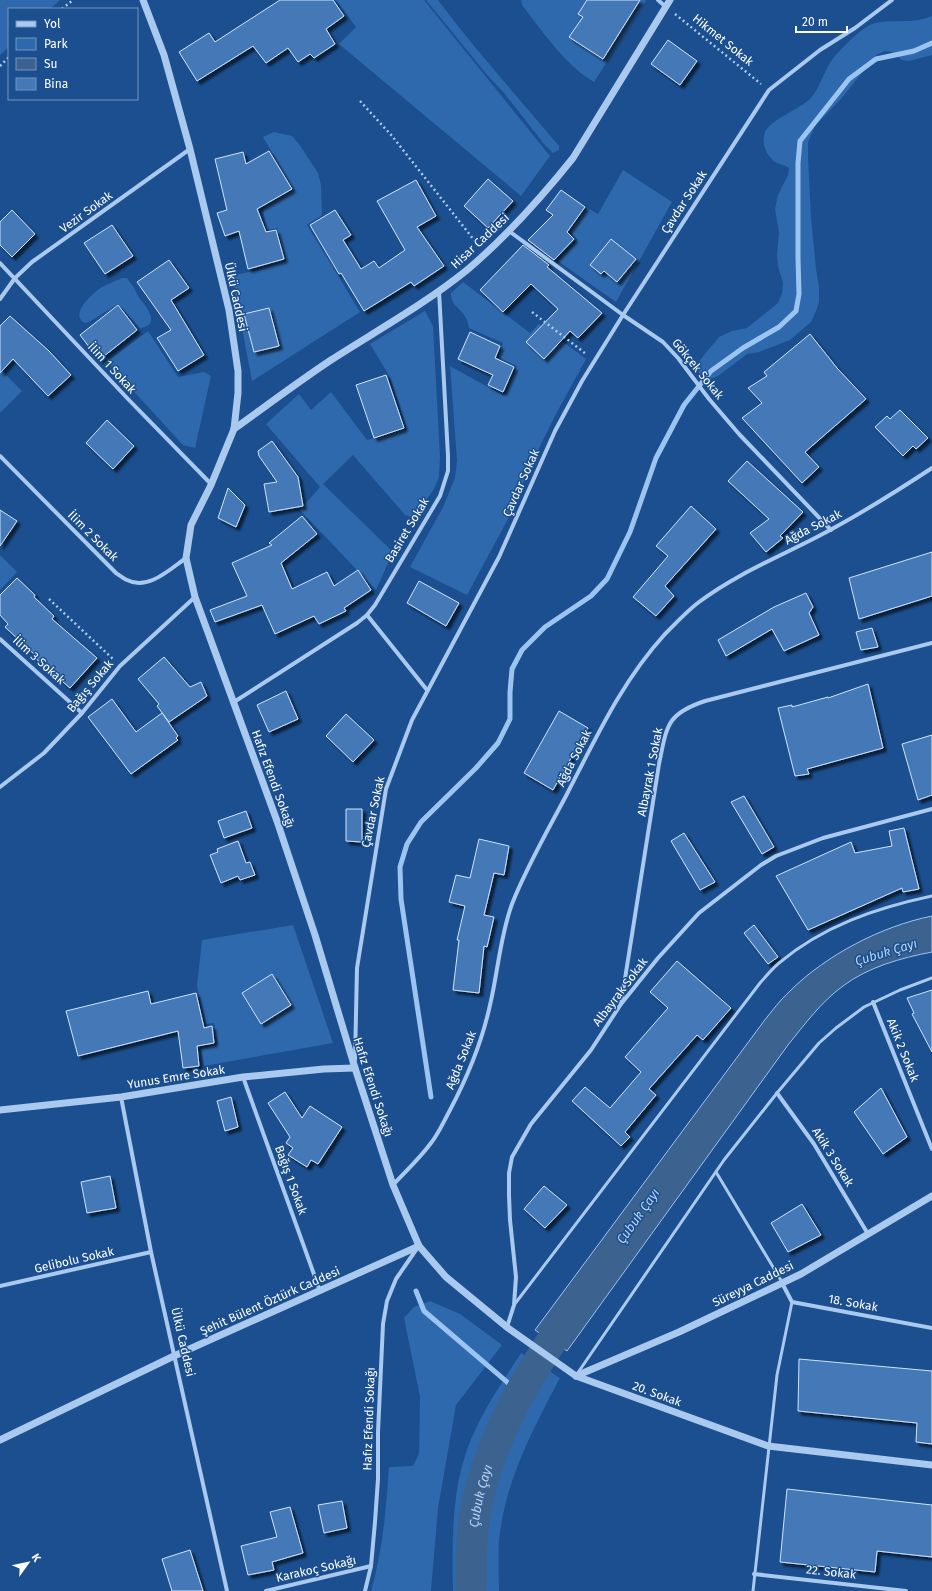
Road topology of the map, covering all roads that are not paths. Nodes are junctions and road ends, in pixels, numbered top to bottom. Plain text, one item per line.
1 (143, 0) edge
2 (658, 0) edge
3 (670, 0) edge
4 (892, 0) edge
5 (666, 7) junction
6 (190, 149) junction
7 (509, 231) junction
8 (0, 263) edge
9 (15, 278) junction
10 (439, 291) junction
11 (0, 299) edge
12 (623, 315) junction
13 (234, 429) junction
14 (0, 456) edge
15 (932, 468) edge
16 (212, 485) junction
17 (831, 530) junction
18 (186, 558) junction
19 (195, 598) junction
20 (367, 615) junction
21 (0, 639) edge
22 (932, 643) edge
23 (427, 690) junction
24 (234, 702) junction
25 (82, 713) junction
26 (0, 787) edge
27 (932, 809) edge
28 (932, 896) edge
29 (932, 978) edge
30 (873, 1002) junction
31 (621, 1004) junction
32 (355, 1068) junction
33 (244, 1077) junction
34 (777, 1093) junction
35 (121, 1097) junction
36 (0, 1110) edge
37 (932, 1149) edge
38 (716, 1172) junction
39 (393, 1185) junction
40 (932, 1196) edge
41 (868, 1234) junction
42 (419, 1246) junction
43 (151, 1252) junction
44 (782, 1283) junction
45 (0, 1286) edge
46 (320, 1291) junction
47 (792, 1302) junction
48 (514, 1305) junction
49 (507, 1328) junction
50 (932, 1328) edge
51 (174, 1356) junction
52 (575, 1375) junction
53 (0, 1440) edge
54 (768, 1446) junction
55 (932, 1465) edge
56 (371, 1566) junction
57 (754, 1574) junction
58 (227, 1591) edge
59 (266, 1591) edge
60 (365, 1591) edge
61 (753, 1591) edge
62 (906, 1591) edge

1 - 6 street, Ülkü Caddesi
2 - 5 street
3 - 5 street, Hisar Caddesi
4 - 12 street, Çavdar Sokak
5 - 7 street, Hisar Caddesi
6 - 9 street, Vezir Sokak
6 - 13 street, Ülkü Caddesi
7 - 10 street, Hisar Caddesi
7 - 12 street, Gökçek Sokak
8 - 9 street, İlim 1 Sokak
9 - 11 street, Vezir Sokak
9 - 16 street, İlim 1 Sokak
10 - 13 street, Hisar Caddesi
10 - 20 street, Basiret Sokak
12 - 17 street, Gökçek Sokak
12 - 23 street, Çavdar Sokak
13 - 16 street, Ülkü Caddesi
14 - 18 street, İlim 2 Sokak
15 - 17 street, Ağda Sokak
16 - 18 street, Ülkü Caddesi
17 - 39 street, Ağda Sokak
18 - 19 street, Ülkü Caddesi
19 - 24 street, Hafız Efendi Sokağı
19 - 25 street, Bağış Sokak
20 - 23 street
20 - 24 street, Basiret Sokak
21 - 25 street, İlim 3 Sokak
22 - 31 street, Albayrak 1 Sokak
23 - 32 street, Çavdar Sokak
24 - 32 street, Hafız Efendi Sokağı
25 - 26 street, Bağış Sokak
27 - 31 street, Albayrak Sokak
28 - 48 lane
29 - 30 lane
30 - 34 lane
30 - 37 street, Akik 2 Sokak
31 - 48 street, Albayrak Sokak
32 - 33 street, Yunus Emre Sokak
32 - 39 street, Hafız Efendi Sokağı
33 - 35 street, Yunus Emre Sokak
33 - 46 street, Bağış 1 Sokak
34 - 38 lane
34 - 41 street, Akik 3 Sokak
35 - 36 street, Yunus Emre Sokak
35 - 43 street, Ülkü Caddesi
38 - 44 lane
38 - 52 lane
39 - 42 street, Hafız Efendi Sokağı
40 - 41 street, Süreyya Caddesi
41 - 44 street, Süreyya Caddesi
42 - 46 street, Şehit Bülent Öztürk Caddesi
42 - 49 street, 20. Sokak
42 - 56 street, Hafız Efendi Sokağı
43 - 45 street, Gelibolu Sokak
43 - 51 street, Ülkü Caddesi
44 - 47 street
44 - 52 street, Süreyya Caddesi
46 - 51 street, Şehit Bülent Öztürk Caddesi
47 - 50 street, 18. Sokak
47 - 54 lane
48 - 49 street, Albayrak Sokak
49 - 52 street, 20. Sokak
51 - 53 street, Şehit Bülent Öztürk Caddesi
51 - 58 street, Ülkü Caddesi
52 - 54 street, 20. Sokak
54 - 55 street, 20. Sokak
54 - 57 lane
56 - 59 street, Karakoç Sokağı
56 - 60 street, Hafız Efendi Sokağı
57 - 61 lane
57 - 62 street, 22. Sokak

